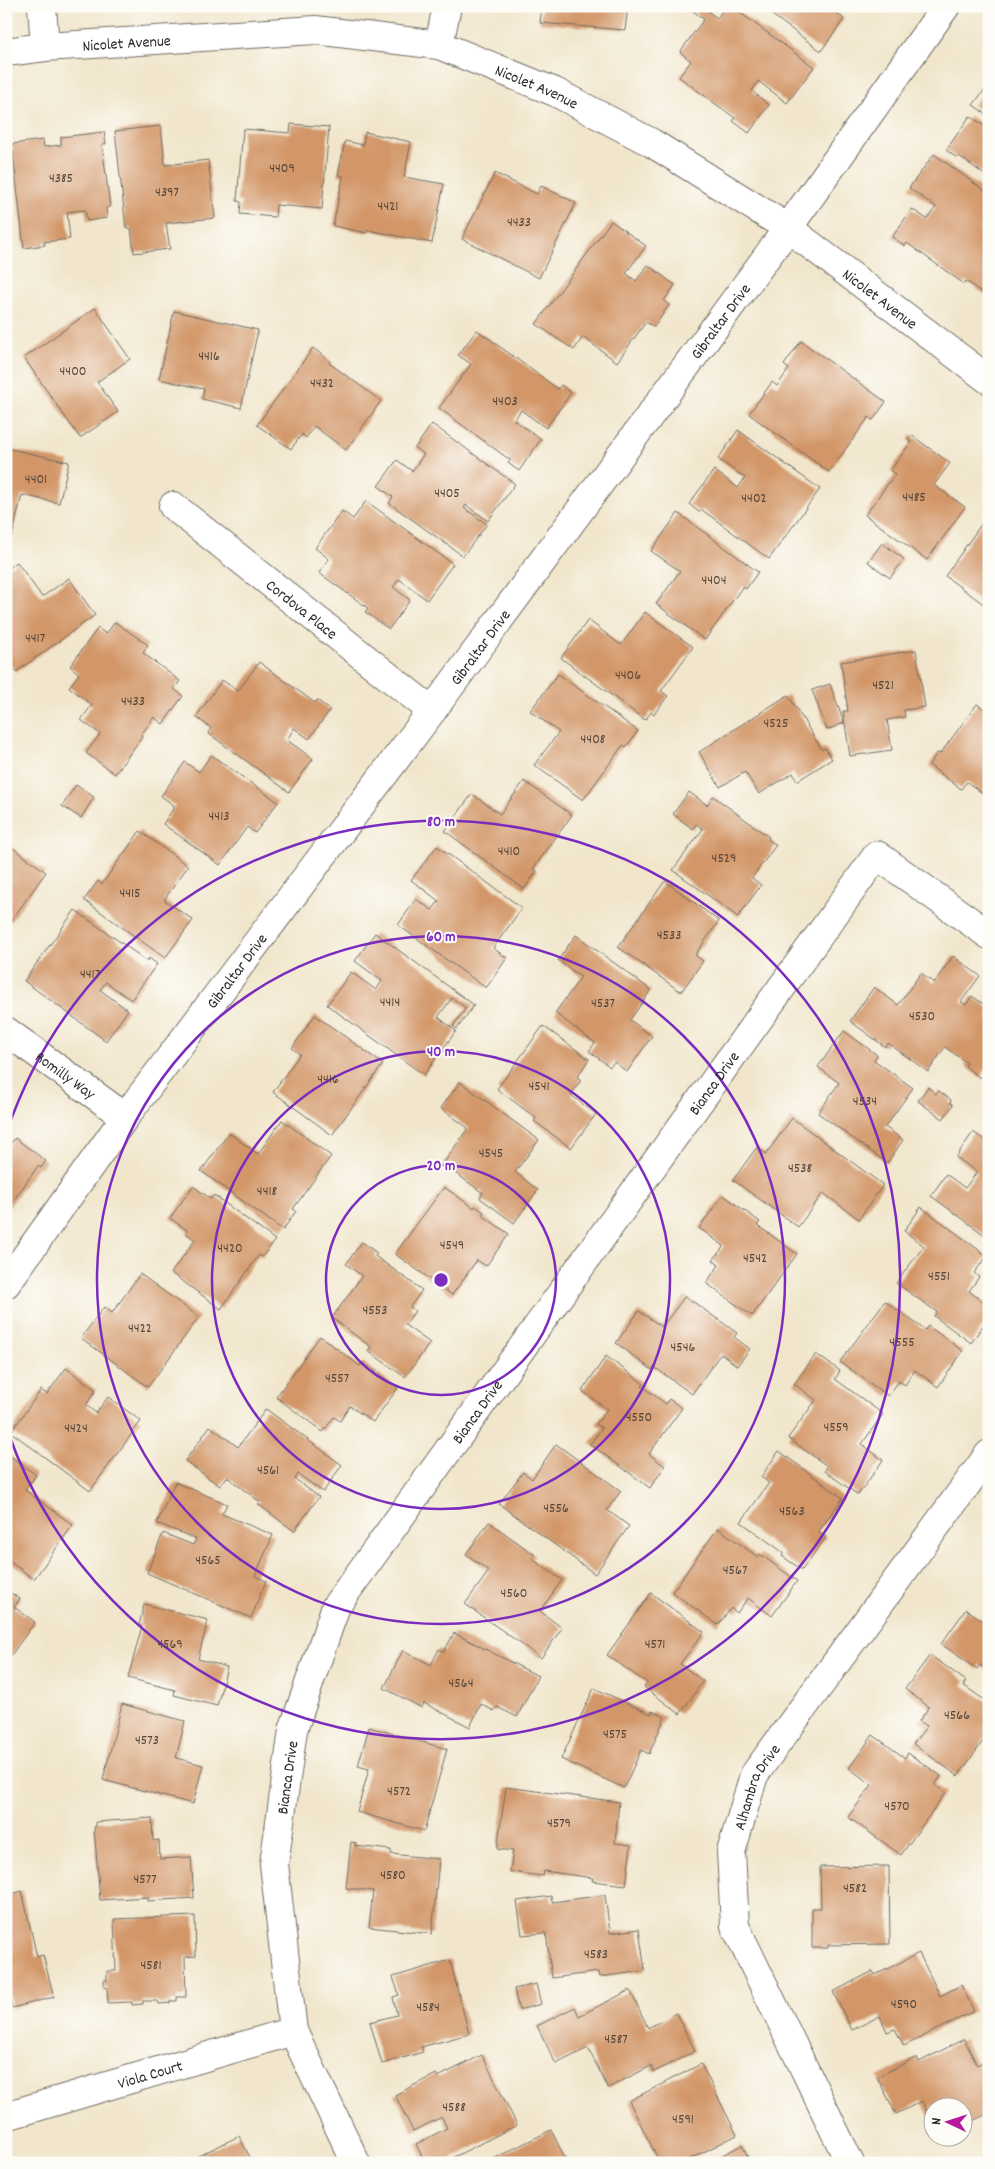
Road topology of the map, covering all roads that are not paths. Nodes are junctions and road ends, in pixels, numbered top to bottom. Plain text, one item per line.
1 (42, 6) edge
2 (447, 6) edge
3 (946, 6) edge
4 (438, 45) junction
5 (45, 47) junction
6 (6, 52) edge
7 (788, 228) junction
8 (989, 380) edge
9 (173, 506) dead end
10 (432, 711) junction
11 (989, 935) edge
12 (6, 1031) edge
13 (126, 1116) junction
14 (6, 1284) edge
15 (989, 1454) edge
16 (293, 2031) junction
17 (6, 2116) edge
18 (356, 2163) edge
19 (850, 2163) edge

1 - 5 street
2 - 4 street
3 - 7 street, Gibraltar Drive
4 - 5 street, Nicolet Avenue
4 - 7 street, Nicolet Avenue
5 - 6 street, Nicolet Avenue
7 - 8 street, Nicolet Avenue
7 - 10 street, Gibraltar Drive
9 - 10 street, Cordova Place
10 - 13 street, Gibraltar Drive
11 - 16 street, Bianca Drive
12 - 13 street, Romilly Way
13 - 14 street, Gibraltar Drive
15 - 19 street, Alhambra Drive
16 - 17 street, Viola Court
16 - 18 street, Bianca Drive

